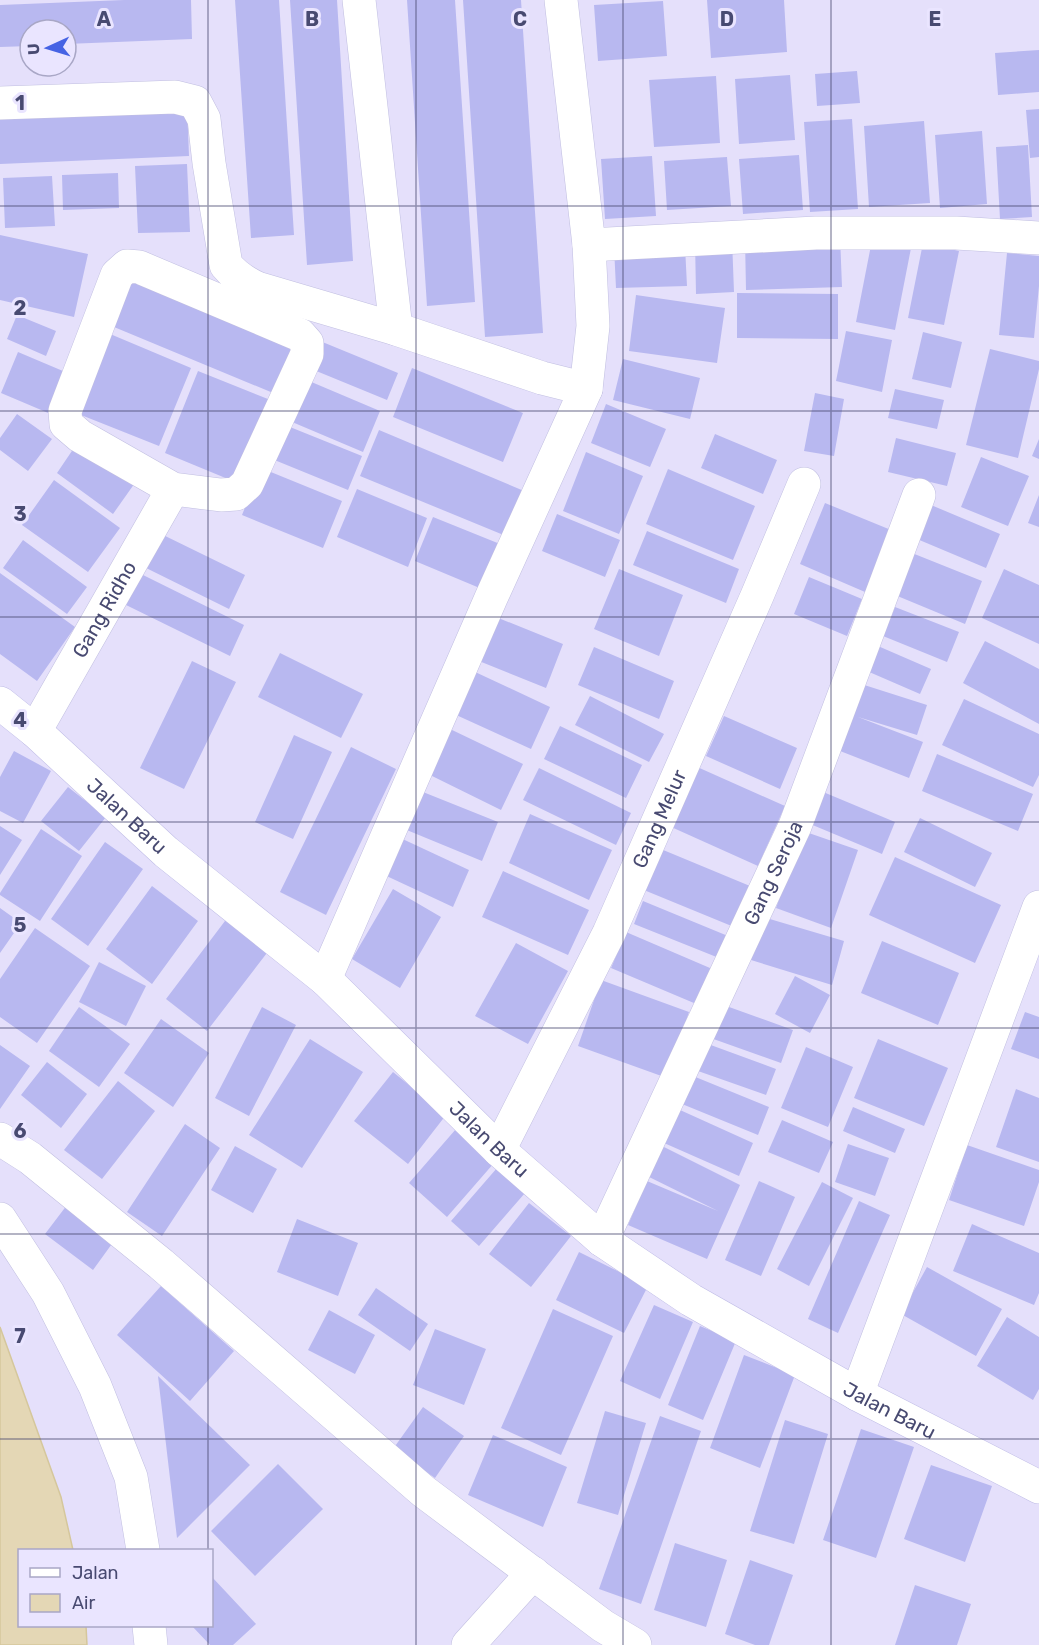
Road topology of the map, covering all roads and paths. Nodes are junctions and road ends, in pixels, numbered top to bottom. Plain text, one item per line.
1 (359, 0) edge
2 (561, 0) edge
3 (0, 103) edge
4 (1039, 238) edge
5 (589, 245) junction
6 (396, 329) junction
7 (586, 389) junction
8 (804, 484) dead end
9 (173, 489) junction
10 (919, 495) dead end
11 (0, 703) edge
12 (35, 731) junction
13 (1039, 906) edge
14 (325, 979) junction
15 (0, 1139) edge
16 (499, 1150) junction
17 (0, 1219) edge
18 (602, 1240) junction
19 (856, 1394) junction
20 (1039, 1487) edge
21 (143, 1549) edge
22 (533, 1573) junction
23 (149, 1627) edge
24 (150, 1645) edge
25 (468, 1645) edge
26 (635, 1645) edge

1 - 6 street
2 - 5 street
3 - 6 street
4 - 5 street
5 - 7 street
6 - 7 street
7 - 14 street
8 - 16 street, Gang Melur
9 - 9 street
9 - 12 street, Gang Ridho
10 - 18 street, Gang Seroja
11 - 12 street, Jalan Baru
12 - 14 street, Jalan Baru
13 - 19 street
14 - 16 street, Jalan Baru
15 - 22 street
16 - 18 street, Jalan Baru
17 - 21 street
18 - 19 street, Jalan Baru
19 - 20 street, Jalan Baru
22 - 25 street
22 - 26 street
23 - 24 street

